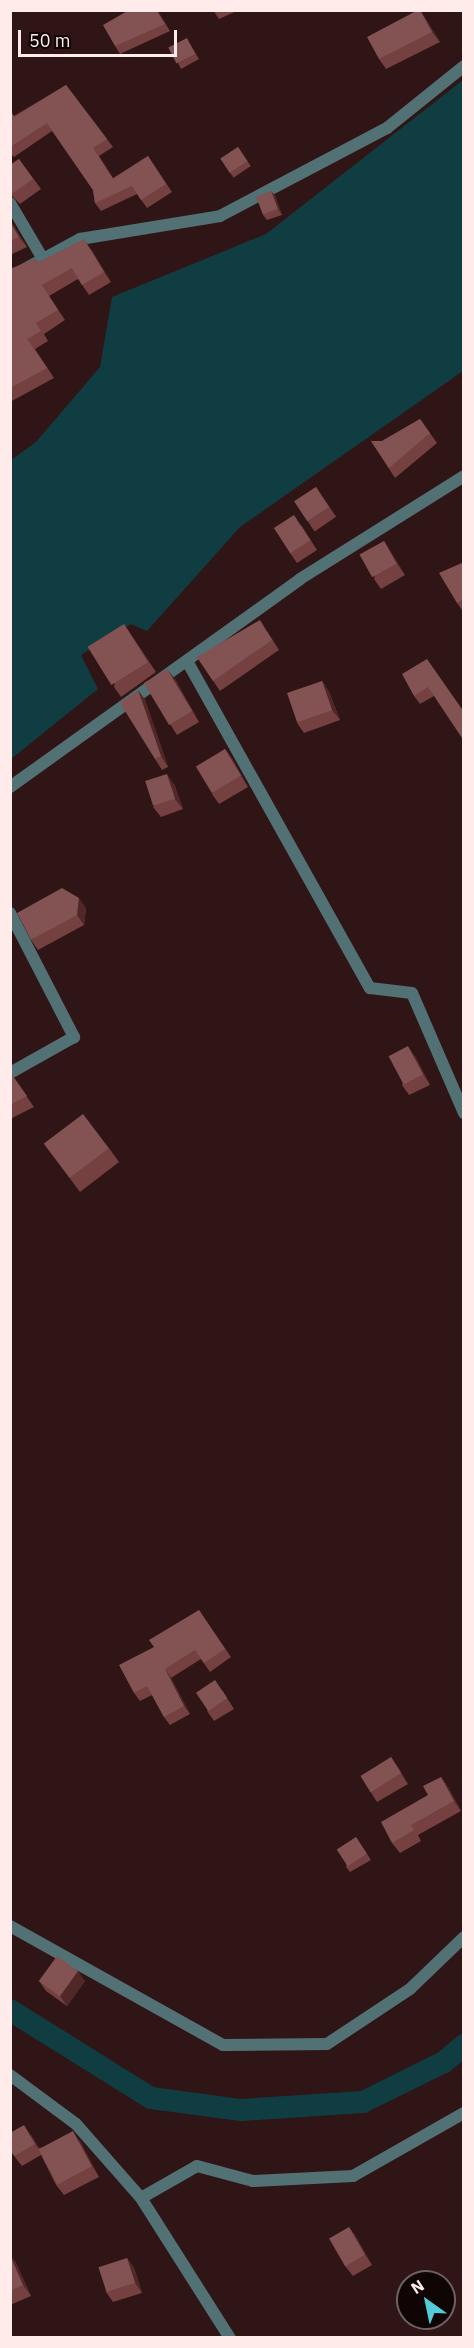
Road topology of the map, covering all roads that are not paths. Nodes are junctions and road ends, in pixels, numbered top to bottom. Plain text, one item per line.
1 (464, 66) edge
2 (10, 203) edge
3 (43, 259) junction
4 (10, 278) edge
5 (464, 476) edge
6 (187, 661) junction
7 (10, 787) edge
8 (10, 913) edge
9 (10, 1073) edge
10 (464, 1113) edge
11 (10, 1926) edge
12 (464, 1937) edge
13 (10, 2075) edge
14 (464, 2113) edge
15 (141, 2198) junction
16 (230, 2337) edge

1 - 3 street
2 - 3 street
3 - 4 street
5 - 6 street
6 - 7 street
6 - 10 street
8 - 9 street
11 - 12 street
13 - 15 street
14 - 15 street
15 - 16 street

